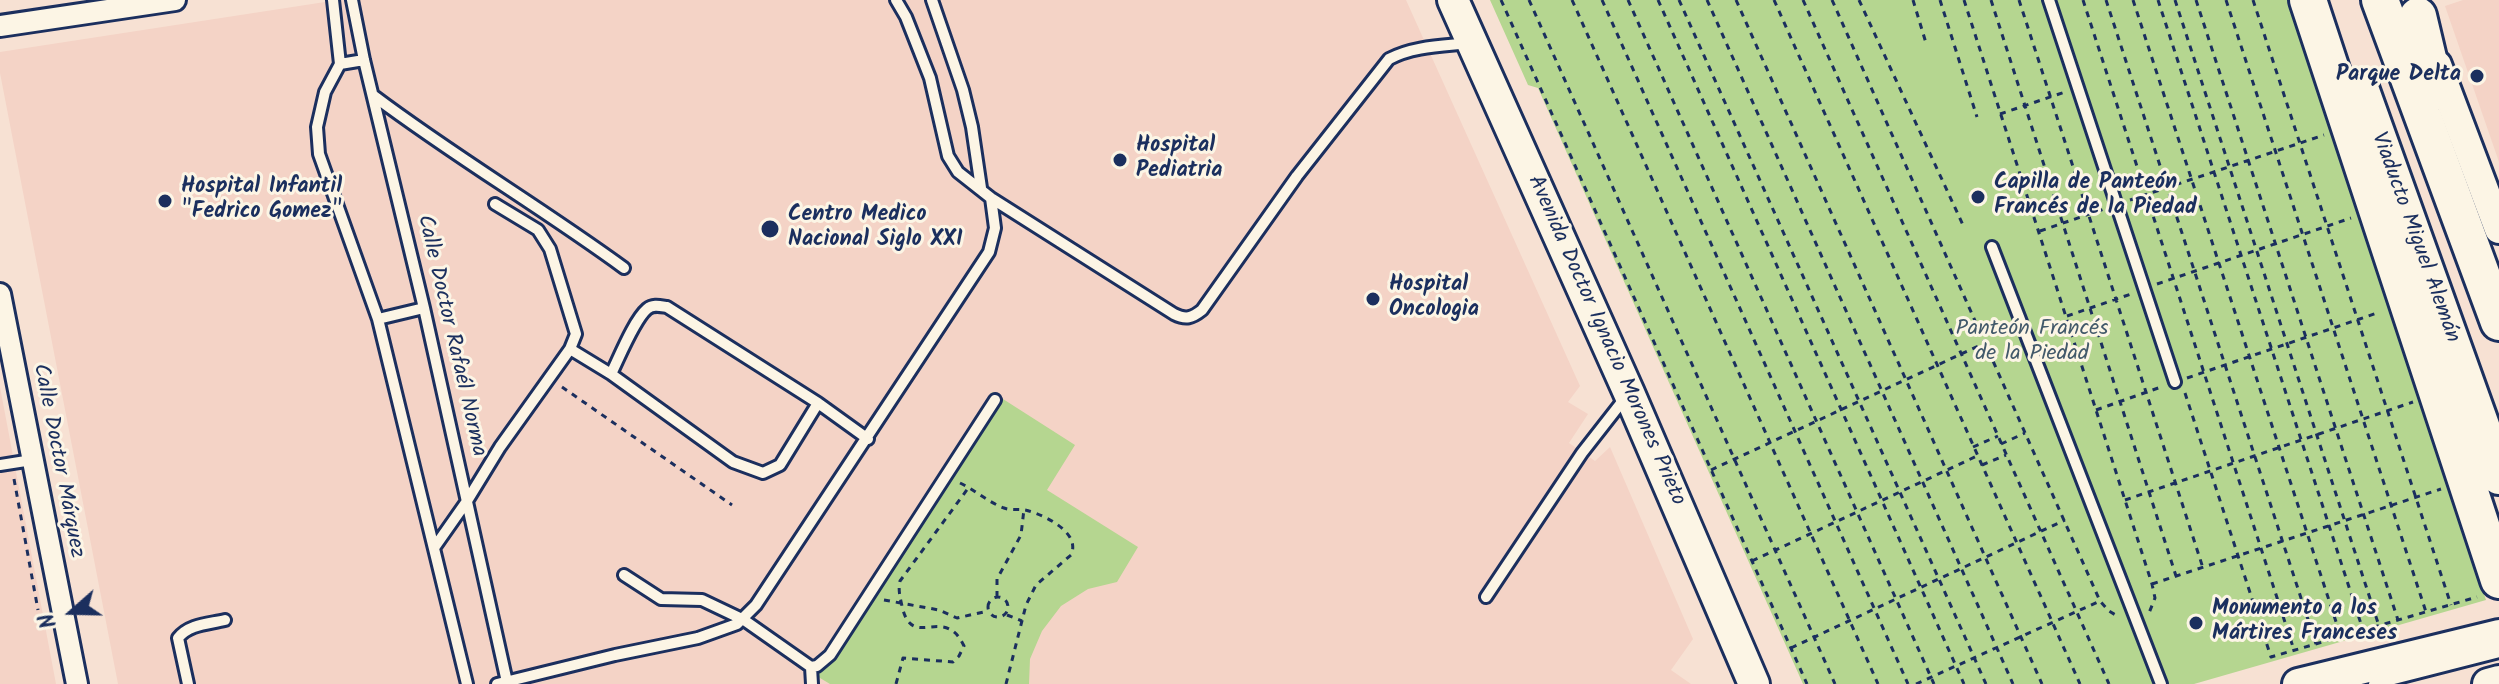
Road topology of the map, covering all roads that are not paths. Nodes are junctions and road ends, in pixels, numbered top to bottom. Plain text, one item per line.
1 (175, 0) edge
2 (333, 0) edge
3 (352, 0) edge
4 (896, 0) edge
5 (932, 0) edge
6 (1453, 0) edge
7 (2049, 0) edge
8 (2308, 0) edge
9 (2329, 0) edge
10 (2380, 0) edge
11 (2415, 8) edge
12 (0, 26) edge
13 (1472, 43) junction
14 (364, 60) junction
15 (340, 64) junction
16 (374, 96) junction
17 (981, 188) junction
18 (991, 198) junction
19 (495, 204) dead end
20 (547, 214) junction
21 (2482, 228) edge
22 (538, 230) junction
23 (1992, 247) dead end
24 (624, 268) dead end
25 (0, 294) edge
26 (424, 308) junction
27 (378, 319) junction
28 (2499, 322) edge
29 (570, 349) junction
30 (611, 374) junction
31 (2175, 382) road end
32 (1629, 393) junction
33 (995, 400) dead end
34 (818, 403) junction
35 (868, 439) junction
36 (32, 460) junction
37 (0, 465) edge
38 (2499, 476) edge
39 (467, 501) junction
40 (434, 548) junction
41 (624, 575) dead end
42 (2488, 589) edge
43 (1486, 597) dead end
44 (225, 620) dead end
45 (744, 620) junction
46 (2499, 635) edge
47 (2499, 652) edge
48 (811, 667) junction
49 (2499, 681) edge
50 (503, 683) edge
51 (77, 684) edge
52 (188, 684) edge
53 (467, 684) edge
54 (812, 684) edge
55 (1754, 684) edge
56 (2161, 684) edge
57 (2298, 684) edge
58 (2374, 684) edge
59 (2488, 684) edge

1 - 12 street
2 - 15 lane
3 - 14 lane, Calle Doctor Rafaél Norma
4 - 17 lane
5 - 17 lane
6 - 13 main road, Avenida Doctor Ignacio Morones Prieto
7 - 31 lane
8 - 42 highway
9 - 38 highway, Viaducto Miguel Alemán
10 - 21 highway
11 - 21 highway
13 - 18 lane
13 - 32 main road, Avenida Doctor Ignacio Morones Prieto
14 - 15 lane
14 - 16 lane, Calle Doctor Rafaél Norma
15 - 27 lane
16 - 20 lane
16 - 26 lane, Calle Doctor Rafaél Norma
17 - 18 lane
18 - 35 lane
19 - 22 lane
20 - 22 lane
20 - 24 lane
21 - 28 highway
22 - 29 lane
23 - 56 lane
25 - 36 street, Calle Doctor Márquez
26 - 27 lane
26 - 39 lane, Calle Doctor Rafaél Norma
27 - 40 lane
29 - 30 lane
29 - 39 lane
30 - 34 lane
30 - 34 lane
32 - 43 lane
32 - 55 main road, Avenida Doctor Ignacio Morones Prieto
33 - 48 lane
34 - 35 lane
35 - 45 lane
36 - 37 lane
36 - 51 street, Calle Doctor Márquez
39 - 40 lane
39 - 50 lane, Calle Doctor Rafaél Norma
40 - 53 lane
41 - 45 lane
44 - 52 lane
45 - 48 lane
45 - 50 lane
46 - 57 main road
47 - 58 lane
48 - 54 lane
49 - 59 main road

